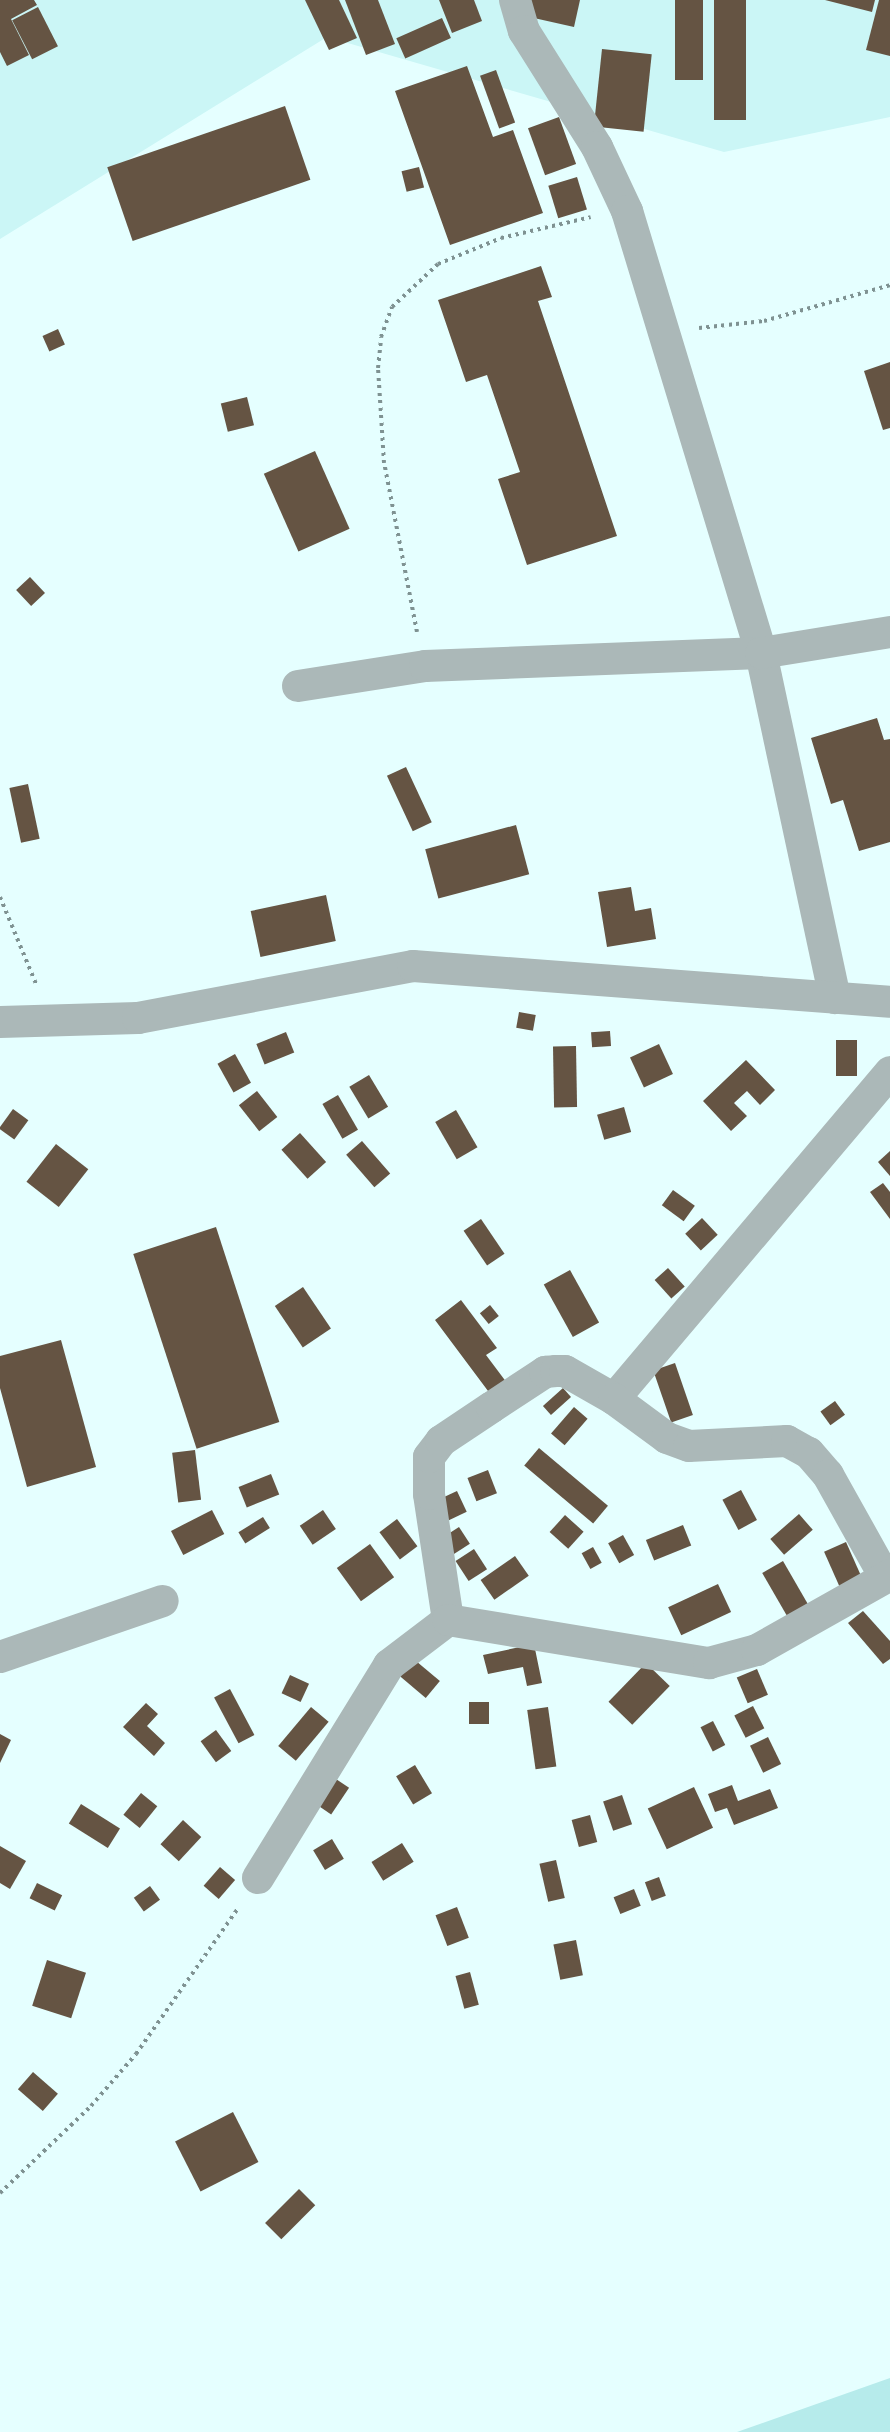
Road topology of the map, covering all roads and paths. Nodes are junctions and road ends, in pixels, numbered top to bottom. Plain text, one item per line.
1 (515, 0) edge
2 (627, 211) junction
3 (890, 285) edge
4 (665, 331) junction
5 (890, 632) edge
6 (761, 653) junction
7 (425, 666) junction
8 (297, 686) dead end
9 (0, 897) edge
10 (835, 998) junction
11 (890, 1002) edge
12 (51, 1021) junction
13 (0, 1022) edge
14 (890, 1072) edge
15 (614, 1398) junction
16 (888, 1576) edge
17 (163, 1601) dead end
18 (448, 1620) junction
19 (0, 1657) edge
20 (258, 1878) joint
21 (0, 2193) edge

1 - 2 street
2 - 4 street
2 - 7 path
3 - 4 path
4 - 6 street
5 - 6 street
6 - 7 street
6 - 10 street
7 - 8 street
9 - 12 path
10 - 11 street
10 - 12 street
12 - 13 street
14 - 15 street
15 - 16 street
15 - 18 street
16 - 18 street
17 - 19 street
18 - 20 street
20 - 21 path

